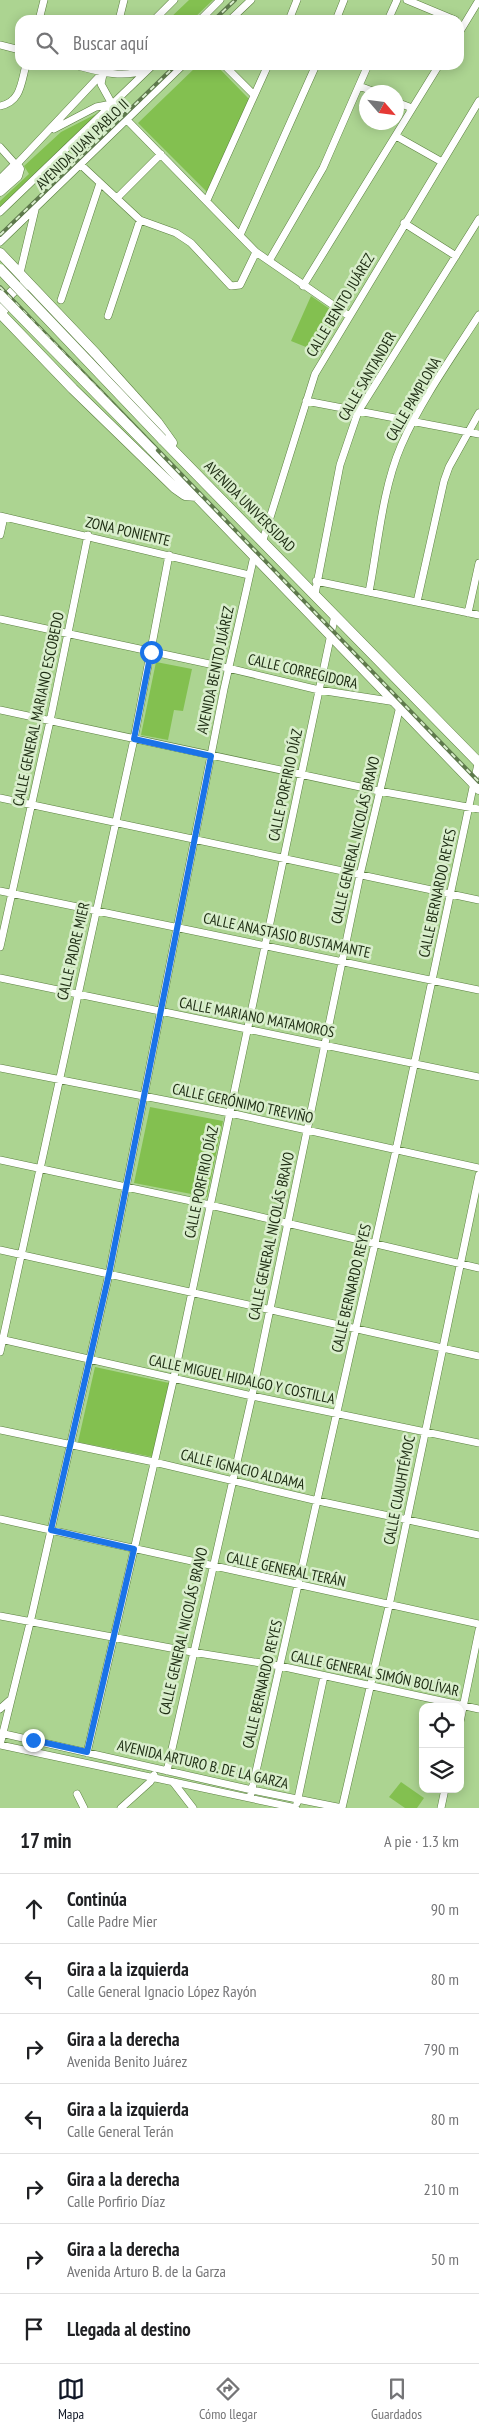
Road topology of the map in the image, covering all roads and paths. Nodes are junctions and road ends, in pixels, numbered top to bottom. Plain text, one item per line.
1 (44, 0) edge
2 (124, 0) edge
3 (174, 0) edge
4 (220, 0) edge
5 (251, 0) edge
6 (297, 0) edge
7 (344, 0) edge
8 (397, 0) edge
9 (407, 0) edge
10 (479, 0) edge
11 (40, 15) edge
12 (120, 15) edge
13 (159, 15) edge
14 (205, 15) edge
15 (235, 15) edge
16 (292, 15) edge
17 (338, 15) edge
18 (390, 15) edge
19 (443, 15) edge
20 (464, 20) edge
21 (0, 45) edge
22 (15, 49) edge
23 (24, 70) edge
24 (92, 70) edge
25 (103, 70) edge
26 (105, 70) edge
27 (142, 70) edge
28 (148, 70) edge
29 (178, 70) edge
30 (229, 70) edge
31 (266, 70) edge
32 (314, 70) edge
33 (366, 70) edge
34 (434, 70) edge
35 (102, 73) junction
36 (359, 85) edge
37 (359, 86) edge
38 (254, 95) junction
39 (479, 101) edge
40 (112, 104) junction
41 (404, 105) edge
42 (0, 106) edge
43 (412, 108) junction
44 (127, 120) junction
45 (47, 133) junction
46 (396, 136) junction
47 (0, 147) edge
48 (161, 154) junction
49 (442, 162) junction
50 (16, 165) junction
51 (81, 165) junction
52 (0, 181) edge
53 (100, 183) junction
54 (0, 191) edge
55 (117, 198) junction
56 (207, 200) junction
57 (35, 208) junction
58 (0, 212) edge
59 (140, 220) junction
60 (479, 220) edge
61 (404, 224) junction
62 (240, 235) junction
63 (0, 242) edge
64 (256, 252) junction
65 (0, 254) edge
66 (456, 256) junction
67 (269, 261) junction
68 (0, 269) edge
69 (20, 272) junction
70 (32, 285) junction
71 (303, 286) junction
72 (0, 295) edge
73 (61, 300) dead end
74 (2, 315) edge
75 (479, 315) edge
76 (108, 316) dead end
77 (348, 316) junction
78 (306, 401) junction
79 (358, 412) junction
80 (479, 413) edge
81 (413, 421) junction
82 (468, 432) junction
83 (479, 434) edge
84 (178, 455) junction
85 (197, 496) junction
86 (2, 516) edge
87 (0, 535) edge
88 (88, 535) junction
89 (262, 540) junction
90 (169, 555) junction
91 (254, 556) junction
92 (479, 563) edge
93 (249, 575) junction
94 (316, 581) junction
95 (369, 592) junction
96 (315, 594) junction
97 (417, 602) junction
98 (468, 613) junction
99 (335, 615) junction
100 (479, 615) edge
101 (0, 619) edge
102 (68, 633) junction
103 (331, 636) junction
104 (151, 652) junction
105 (228, 668) junction
106 (319, 690) junction
107 (398, 704) junction
108 (0, 710) edge
109 (50, 721) junction
110 (134, 739) junction
111 (211, 756) junction
112 (479, 761) edge
113 (302, 774) junction
114 (476, 786) edge
115 (379, 791) junction
116 (0, 798) edge
117 (32, 805) junction
118 (469, 807) junction
119 (479, 809) edge
120 (115, 824) junction
121 (194, 841) junction
122 (283, 860) junction
123 (360, 875) junction
124 (0, 890) edge
125 (12, 893) junction
126 (451, 894) junction
127 (479, 900) edge
128 (96, 910) junction
129 (178, 926) junction
130 (266, 946) junction
131 (0, 947) edge
132 (343, 960) junction
133 (0, 978) edge
134 (433, 980) junction
135 (479, 990) edge
136 (78, 994) junction
137 (160, 1012) junction
138 (248, 1030) junction
139 (326, 1045) junction
140 (414, 1064) junction
141 (0, 1068) edge
142 (479, 1077) edge
143 (58, 1079) junction
144 (143, 1097) junction
145 (230, 1113) junction
146 (307, 1131) junction
147 (396, 1150) junction
148 (0, 1160) edge
149 (38, 1168) junction
150 (479, 1168) edge
151 (479, 1176) edge
152 (126, 1187) junction
153 (210, 1205) junction
154 (287, 1225) junction
155 (375, 1244) junction
156 (0, 1250) edge
157 (21, 1255) junction
158 (460, 1264) junction
159 (479, 1268) edge
160 (109, 1274) junction
161 (193, 1291) junction
162 (270, 1309) junction
163 (356, 1328) junction
164 (1, 1340) edge
165 (442, 1348) junction
166 (0, 1352) edge
167 (479, 1356) edge
168 (89, 1360) junction
169 (174, 1377) junction
170 (252, 1396) junction
171 (337, 1414) junction
172 (0, 1430) edge
173 (424, 1432) junction
174 (479, 1443) edge
175 (70, 1446) junction
176 (154, 1462) junction
177 (232, 1480) junction
178 (318, 1501) junction
179 (0, 1519) edge
180 (408, 1520) junction
181 (51, 1530) junction
182 (479, 1535) edge
183 (134, 1549) junction
184 (212, 1566) junction
185 (300, 1585) junction
186 (390, 1606) junction
187 (0, 1616) edge
188 (30, 1623) junction
189 (479, 1624) edge
190 (479, 1630) edge
191 (114, 1638) junction
192 (192, 1652) junction
193 (280, 1666) junction
194 (324, 1676) junction
195 (370, 1684) junction
196 (10, 1699) junction
197 (451, 1703) edge
198 (464, 1706) joint
199 (0, 1709) edge
200 (479, 1709) edge
201 (1, 1733) edge
202 (0, 1745) edge
203 (87, 1752) junction
204 (156, 1768) junction
205 (166, 1771) junction
206 (153, 1778) junction
207 (173, 1783) junction
208 (252, 1790) junction
209 (444, 1793) edge
210 (76, 1794) dead end
211 (250, 1798) junction
212 (297, 1799) junction
213 (126, 1807) edge
214 (84, 1808) edge
215 (193, 1808) edge
216 (296, 1808) edge
217 (342, 1808) edge
218 (441, 1808) edge

1 - 11 street
2 - 12 street
3 - 13 street
4 - 14 street
5 - 15 street
6 - 16 street
7 - 17 street
8 - 18 street
9 - 19 street
10 - 20 street
21 - 22 street
23 - 42 street
24 - 35 street
25 - 35 street
26 - 35 street
27 - 35 street
28 - 40 street, AVENIDA JUAN PABLO II
29 - 44 street, AVENIDA JUAN PABLO II
30 - 38 street
31 - 38 street
32 - 62 street
33 - 36 street
34 - 43 street
35 - 40 street
35 - 45 street
37 - 67 street
38 - 56 street
39 - 49 street, CALLE BENITO JUÁREZ
40 - 44 street
40 - 45 street
40 - 58 street, AVENIDA JUAN PABLO II
41 - 43 street
43 - 46 street
44 - 48 street
44 - 51 street, AVENIDA JUAN PABLO II
45 - 50 street
46 - 49 street
46 - 71 street
47 - 50 street
48 - 55 street
48 - 56 street
49 - 61 street, CALLE BENITO JUÁREZ
50 - 52 highway
50 - 54 highway
51 - 53 street
51 - 57 street, AVENIDA JUAN PABLO II
53 - 55 street
53 - 73 street
55 - 59 street
56 - 62 street
57 - 63 street, AVENIDA JUAN PABLO II
57 - 69 street
59 - 64 street
59 - 76 street
60 - 66 street, CALLE SANTANDER
61 - 66 street
61 - 77 street, CALLE BENITO JUÁREZ
62 - 64 street
64 - 67 street
65 - 69 highway
66 - 79 street, CALLE SANTANDER
67 - 71 street
68 - 84 highway, AVENIDA UNIVERSIDAD, bridge
69 - 70 highway
70 - 74 highway
70 - 84 highway
71 - 77 street
72 - 85 highway, AVENIDA UNIVERSIDAD, bridge
74 - 85 highway
75 - 81 street, CALLE PAMPLONA
77 - 78 street, CALLE BENITO JUÁREZ
78 - 79 street
78 - 89 street, CALLE BENITO JUÁREZ
79 - 81 street
79 - 94 street, CALLE SANTANDER
80 - 82 street
81 - 82 street
81 - 95 street, CALLE PAMPLONA
82 - 83 street
82 - 97 street
84 - 89 highway, AVENIDA UNIVERSIDAD
85 - 91 highway, AVENIDA UNIVERSIDAD
86 - 87 street
86 - 88 street, ZONA PONIENTE
88 - 90 street, ZONA PONIENTE
88 - 102 street, CALLE GENERAL MARIANO ESCOBEDO
89 - 96 highway, AVENIDA UNIVERSIDAD
90 - 93 street, ZONA PONIENTE
90 - 104 street, CALLE PADRE MIER
91 - 93 street, AVENIDA BENITO JUÁREZ
91 - 103 highway, AVENIDA UNIVERSIDAD
92 - 98 street
93 - 105 street, AVENIDA BENITO JUÁREZ
94 - 95 street
94 - 96 street, CALLE SANTANDER
95 - 97 street
96 - 99 highway, AVENIDA UNIVERSIDAD
97 - 98 street
98 - 100 street
99 - 103 street, CALLE PORFIRIO DÍAZ
99 - 112 highway, AVENIDA UNIVERSIDAD
101 - 102 street, CALLE CORREGIDORA
102 - 104 street, CALLE CORREGIDORA
102 - 109 street, CALLE GENERAL MARIANO ESCOBEDO
103 - 106 street, CALLE PORFIRIO DÍAZ
103 - 107 highway, AVENIDA UNIVERSIDAD
104 - 105 street, CALLE CORREGIDORA
104 - 110 street, CALLE PADRE MIER
105 - 106 street, CALLE CORREGIDORA
105 - 111 street, AVENIDA BENITO JUÁREZ
106 - 107 street, CALLE CORREGIDORA
106 - 113 street, CALLE PORFIRIO DÍAZ
107 - 114 highway, AVENIDA UNIVERSIDAD
107 - 115 street, CALLE GENERAL NICOLÁS BRAVO
108 - 109 street
109 - 110 street
109 - 117 street, CALLE GENERAL MARIANO ESCOBEDO
110 - 111 street
110 - 120 street, CALLE PADRE MIER
111 - 113 street
111 - 121 street, AVENIDA BENITO JUÁREZ
112 - 114 street, CALLE BERNARDO REYES
113 - 115 street
113 - 122 street, CALLE PORFIRIO DÍAZ
114 - 118 street, CALLE BERNARDO REYES
115 - 118 street
115 - 123 street, CALLE GENERAL NICOLÁS BRAVO
116 - 117 street
117 - 120 street
117 - 125 street, CALLE GENERAL MARIANO ESCOBEDO
118 - 119 street
118 - 126 street, CALLE BERNARDO REYES
120 - 121 street
120 - 128 street, CALLE PADRE MIER
121 - 122 street
121 - 129 street, AVENIDA BENITO JUÁREZ
122 - 123 street
122 - 130 street, CALLE PORFIRIO DÍAZ
123 - 126 street
123 - 132 street, CALLE GENERAL NICOLÁS BRAVO
124 - 125 street, CALLE ANASTASIO BUSTAMANTE
125 - 128 street, CALLE ANASTASIO BUSTAMANTE
125 - 131 street, CALLE GENERAL MARIANO ESCOBEDO
126 - 127 street
126 - 134 street, CALLE BERNARDO REYES
128 - 129 street, CALLE ANASTASIO BUSTAMANTE
128 - 136 street, CALLE PADRE MIER
129 - 130 street, CALLE ANASTASIO BUSTAMANTE
129 - 137 street, AVENIDA BENITO JUÁREZ
130 - 132 street, CALLE ANASTASIO BUSTAMANTE
130 - 138 street, CALLE PORFIRIO DÍAZ
132 - 134 street, CALLE ANASTASIO BUSTAMANTE
132 - 139 street, CALLE GENERAL NICOLÁS BRAVO
133 - 136 street, CALLE MARIANO MATAMOROS
134 - 135 street, CALLE ANASTASIO BUSTAMANTE
134 - 140 street, CALLE BERNARDO REYES
136 - 137 street, CALLE MARIANO MATAMOROS
136 - 143 street, CALLE PADRE MIER
137 - 138 street, CALLE MARIANO MATAMOROS
137 - 144 street, AVENIDA BENITO JUÁREZ
138 - 139 street, CALLE MARIANO MATAMOROS
138 - 145 street, CALLE PORFIRIO DÍAZ
139 - 140 street, CALLE MARIANO MATAMOROS
139 - 146 street, CALLE GENERAL NICOLÁS BRAVO
140 - 142 street, CALLE MARIANO MATAMOROS
140 - 147 street, CALLE BERNARDO REYES
141 - 143 street, CALLE GERÓNIMO TREVIÑO
143 - 144 street, CALLE GERÓNIMO TREVIÑO
143 - 149 street, CALLE PADRE MIER
144 - 145 street, CALLE GERÓNIMO TREVIÑO
144 - 152 street, AVENIDA BENITO JUÁREZ
145 - 146 street, CALLE GERÓNIMO TREVIÑO
145 - 153 street, CALLE PORFIRIO DÍAZ
146 - 147 street, CALLE GERÓNIMO TREVIÑO
146 - 154 street, CALLE GENERAL NICOLÁS BRAVO
147 - 150 street, CALLE GERÓNIMO TREVIÑO
147 - 155 street, CALLE BERNARDO REYES
148 - 149 street
149 - 152 street
149 - 157 street, CALLE PADRE MIER
151 - 158 street, CALLE CUAUHTÉMOC
152 - 153 street
152 - 160 street, AVENIDA BENITO JUÁREZ
153 - 154 street
153 - 161 street, CALLE PORFIRIO DÍAZ
154 - 155 street
154 - 162 street, CALLE GENERAL NICOLÁS BRAVO
155 - 158 street
155 - 163 street, CALLE BERNARDO REYES
156 - 157 street
157 - 160 street
157 - 164 street, CALLE PADRE MIER
158 - 159 street
158 - 165 street, CALLE CUAUHTÉMOC
160 - 161 street
160 - 168 street, AVENIDA BENITO JUÁREZ
161 - 162 street
161 - 169 street, CALLE PORFIRIO DÍAZ
162 - 163 street
162 - 170 street, CALLE GENERAL NICOLÁS BRAVO
163 - 165 street
163 - 171 street, CALLE BERNARDO REYES
164 - 166 street, CALLE PADRE MIER
164 - 168 street, CALLE MIGUEL HIDALGO Y COSTILLA
165 - 167 street
165 - 173 street, CALLE CUAUHTÉMOC
168 - 169 street, CALLE MIGUEL HIDALGO Y COSTILLA
168 - 175 street, AVENIDA BENITO JUÁREZ
169 - 170 street, CALLE MIGUEL HIDALGO Y COSTILLA
169 - 176 street, CALLE PORFIRIO DÍAZ
170 - 171 street, CALLE MIGUEL HIDALGO Y COSTILLA
170 - 177 street, CALLE GENERAL NICOLÁS BRAVO
171 - 173 street, CALLE MIGUEL HIDALGO Y COSTILLA
171 - 178 street, CALLE BERNARDO REYES
172 - 175 street, CALLE IGNACIO ALDAMA
173 - 174 street, CALLE MIGUEL HIDALGO Y COSTILLA
173 - 180 street, CALLE CUAUHTÉMOC
175 - 176 street, CALLE IGNACIO ALDAMA
175 - 181 street, AVENIDA BENITO JUÁREZ
176 - 177 street, CALLE IGNACIO ALDAMA
176 - 183 street, CALLE PORFIRIO DÍAZ
177 - 178 street, CALLE IGNACIO ALDAMA
177 - 184 street, CALLE GENERAL NICOLÁS BRAVO
178 - 180 street, CALLE IGNACIO ALDAMA
178 - 185 street, CALLE BERNARDO REYES
179 - 181 street, CALLE GENERAL TERÁN
180 - 182 street, CALLE IGNACIO ALDAMA
180 - 186 street, CALLE CUAUHTÉMOC
181 - 183 street, CALLE GENERAL TERÁN
181 - 188 street, AVENIDA BENITO JUÁREZ
183 - 184 street, CALLE GENERAL TERÁN
183 - 191 street, CALLE PORFIRIO DÍAZ
184 - 185 street, CALLE GENERAL TERÁN
184 - 192 street, CALLE GENERAL NICOLÁS BRAVO
185 - 186 street, CALLE GENERAL TERÁN
185 - 193 street, CALLE BERNARDO REYES
186 - 189 street, CALLE GENERAL TERÁN
186 - 195 street, CALLE CUAUHTÉMOC
187 - 188 street, CALLE GENERAL SIMÓN BOLÍVAR
188 - 191 street, CALLE GENERAL SIMÓN BOLÍVAR
188 - 196 street, AVENIDA BENITO JUÁREZ
190 - 198 street
191 - 192 street, CALLE GENERAL SIMÓN BOLÍVAR
191 - 203 street, CALLE PORFIRIO DÍAZ
192 - 193 street, CALLE GENERAL SIMÓN BOLÍVAR
192 - 205 street, CALLE GENERAL NICOLÁS BRAVO
193 - 194 street, CALLE GENERAL SIMÓN BOLÍVAR
193 - 208 street, CALLE BERNARDO REYES
194 - 195 street, CALLE GENERAL SIMÓN BOLÍVAR
194 - 212 street
195 - 197 street, CALLE GENERAL SIMÓN BOLÍVAR
195 - 217 street, CALLE CUAUHTÉMOC
196 - 199 street
196 - 201 street, AVENIDA BENITO JUÁREZ
198 - 200 street, CALLE GENERAL SIMÓN BOLÍVAR
201 - 202 street, AVENIDA BENITO JUÁREZ
201 - 203 street, AVENIDA ARTURO B. DE LA GARZA
202 - 206 street, AVENIDA ARTURO B. DE LA GARZA
203 - 204 street, AVENIDA ARTURO B. DE LA GARZA
204 - 205 street, AVENIDA ARTURO B. DE LA GARZA
204 - 206 street
205 - 207 street
205 - 208 street, AVENIDA ARTURO B. DE LA GARZA
206 - 207 street, AVENIDA ARTURO B. DE LA GARZA
206 - 213 street
207 - 211 street, AVENIDA ARTURO B. DE LA GARZA
207 - 215 street
208 - 211 street, CALLE BERNARDO REYES
208 - 212 street, AVENIDA ARTURO B. DE LA GARZA
209 - 218 street
210 - 214 street
211 - 216 street, AVENIDA ARTURO B. DE LA GARZA
212 - 216 street
212 - 217 street, AVENIDA ARTURO B. DE LA GARZA

